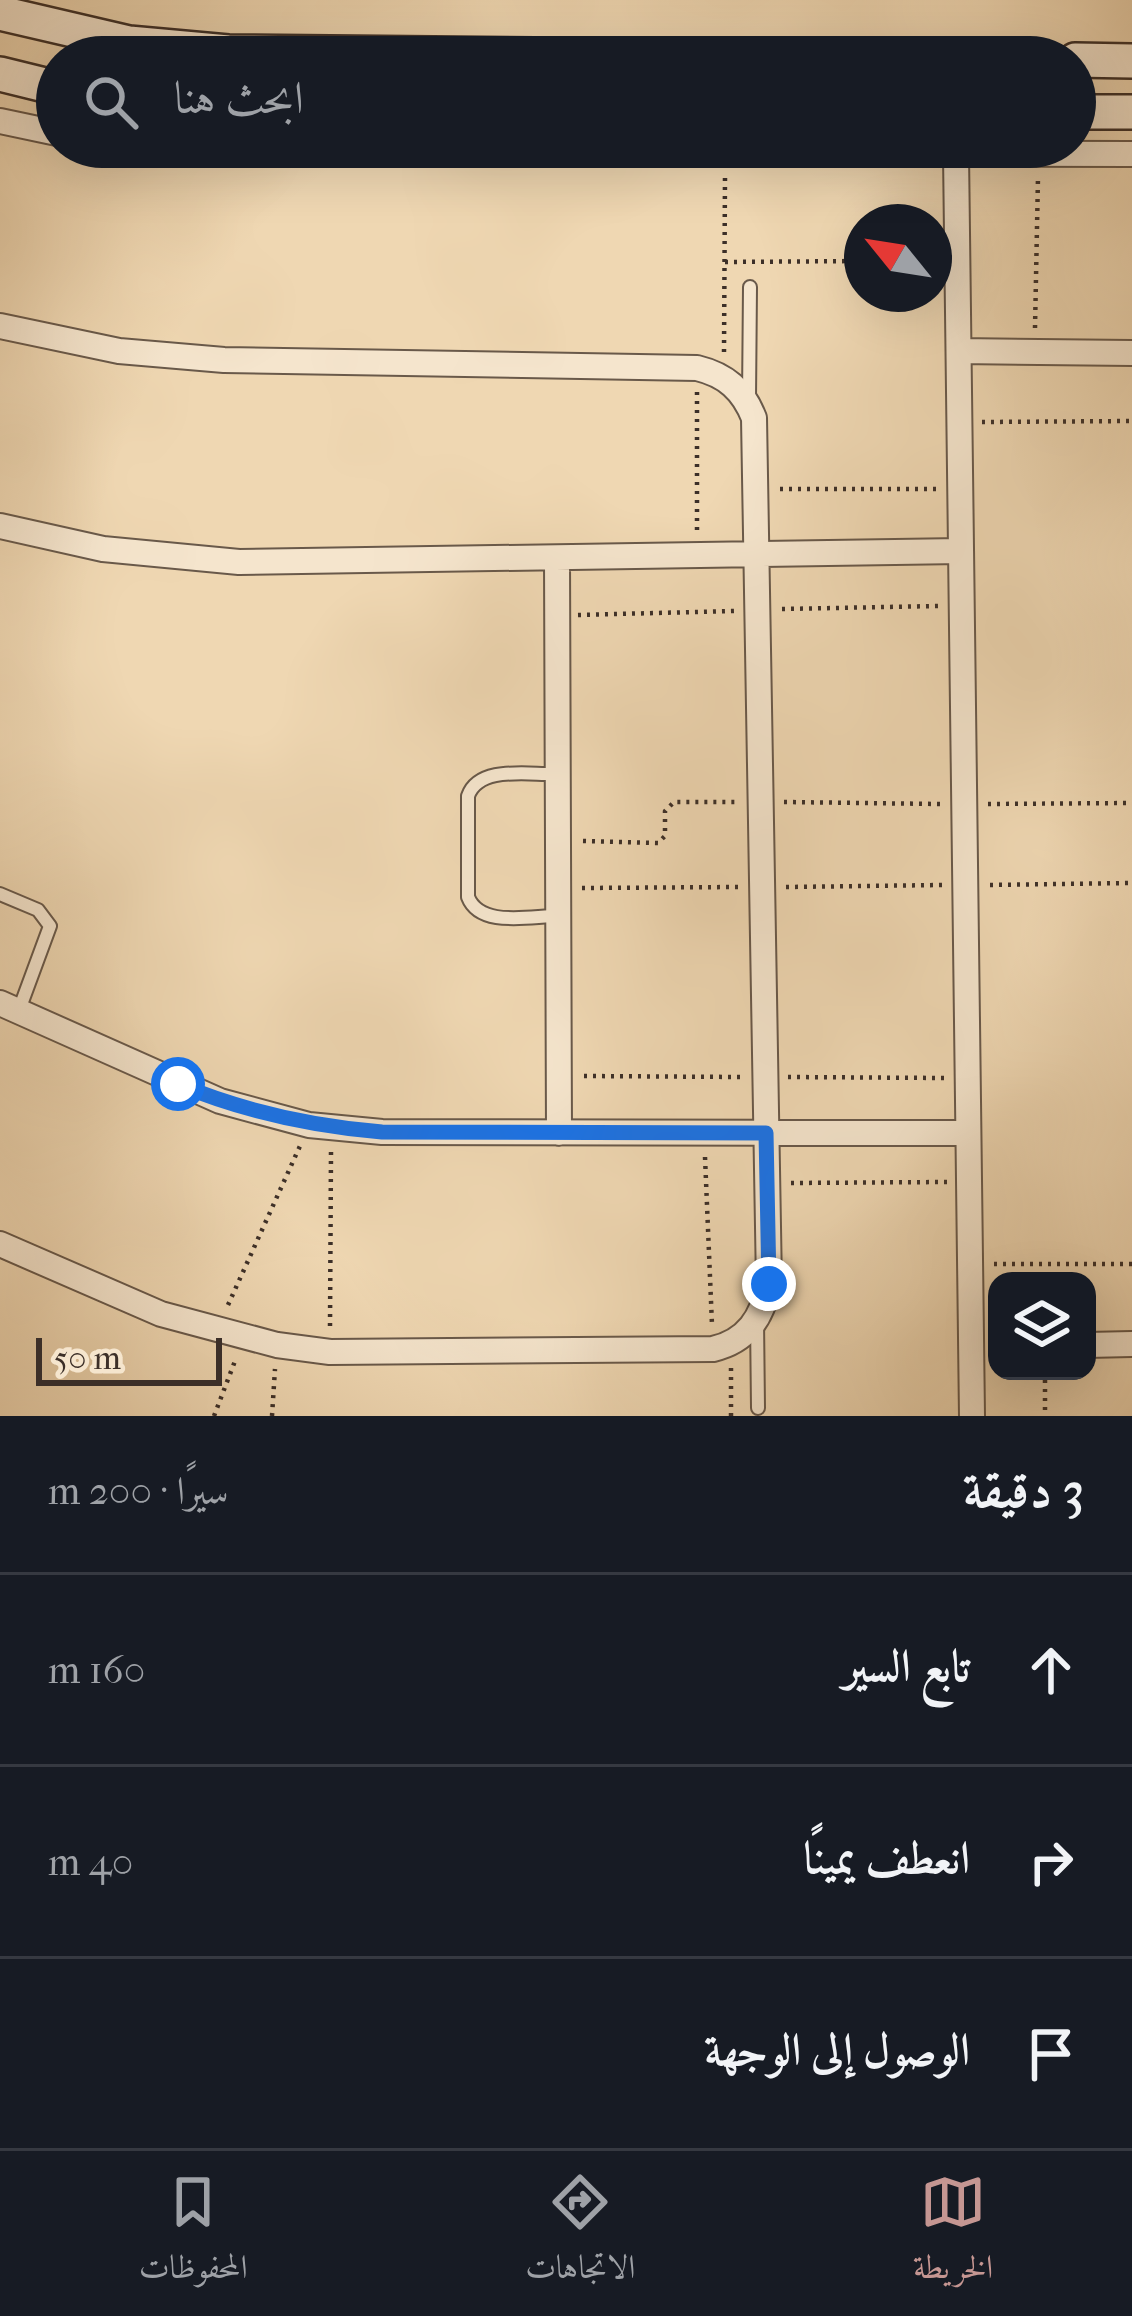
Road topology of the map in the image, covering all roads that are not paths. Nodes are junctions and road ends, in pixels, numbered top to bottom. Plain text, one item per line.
1 (0, 14) edge
2 (98, 36) edge
3 (1096, 60) edge
4 (1132, 61) edge
5 (0, 74) edge
6 (36, 83) edge
7 (1096, 112) edge
8 (1132, 112) edge
9 (0, 121) edge
10 (36, 129) edge
11 (1096, 154) edge
12 (1132, 154) edge
13 (956, 168) edge
14 (750, 287) dead end
15 (0, 326) edge
16 (959, 351) junction
17 (1132, 353) edge
18 (749, 406) junction
19 (0, 526) edge
20 (961, 551) junction
21 (756, 555) junction
22 (557, 558) junction
23 (558, 774) junction
24 (0, 894) edge
25 (558, 916) junction
26 (9, 1007) edge
27 (559, 1133) junction
28 (766, 1133) junction
29 (968, 1133) junction
30 (0, 1244) edge
31 (758, 1319) junction
32 (984, 1344) edge
33 (1132, 1344) edge
34 (1096, 1345) edge
35 (758, 1408) dead end
36 (972, 1416) edge

1 - 2 street
3 - 4 street
5 - 6 street
7 - 8 street
9 - 10 street
11 - 12 street
13 - 16 street
14 - 18 lane
15 - 18 street
16 - 17 street
16 - 20 street
18 - 21 street
19 - 22 street
20 - 21 street
20 - 29 street
21 - 22 street
21 - 28 street
22 - 23 street
23 - 25 street
23 - 25 lane
24 - 26 lane
25 - 27 street
26 - 27 street
27 - 28 street
28 - 29 street
28 - 31 street
29 - 32 street
30 - 31 street
31 - 35 lane
32 - 36 street
33 - 34 street

